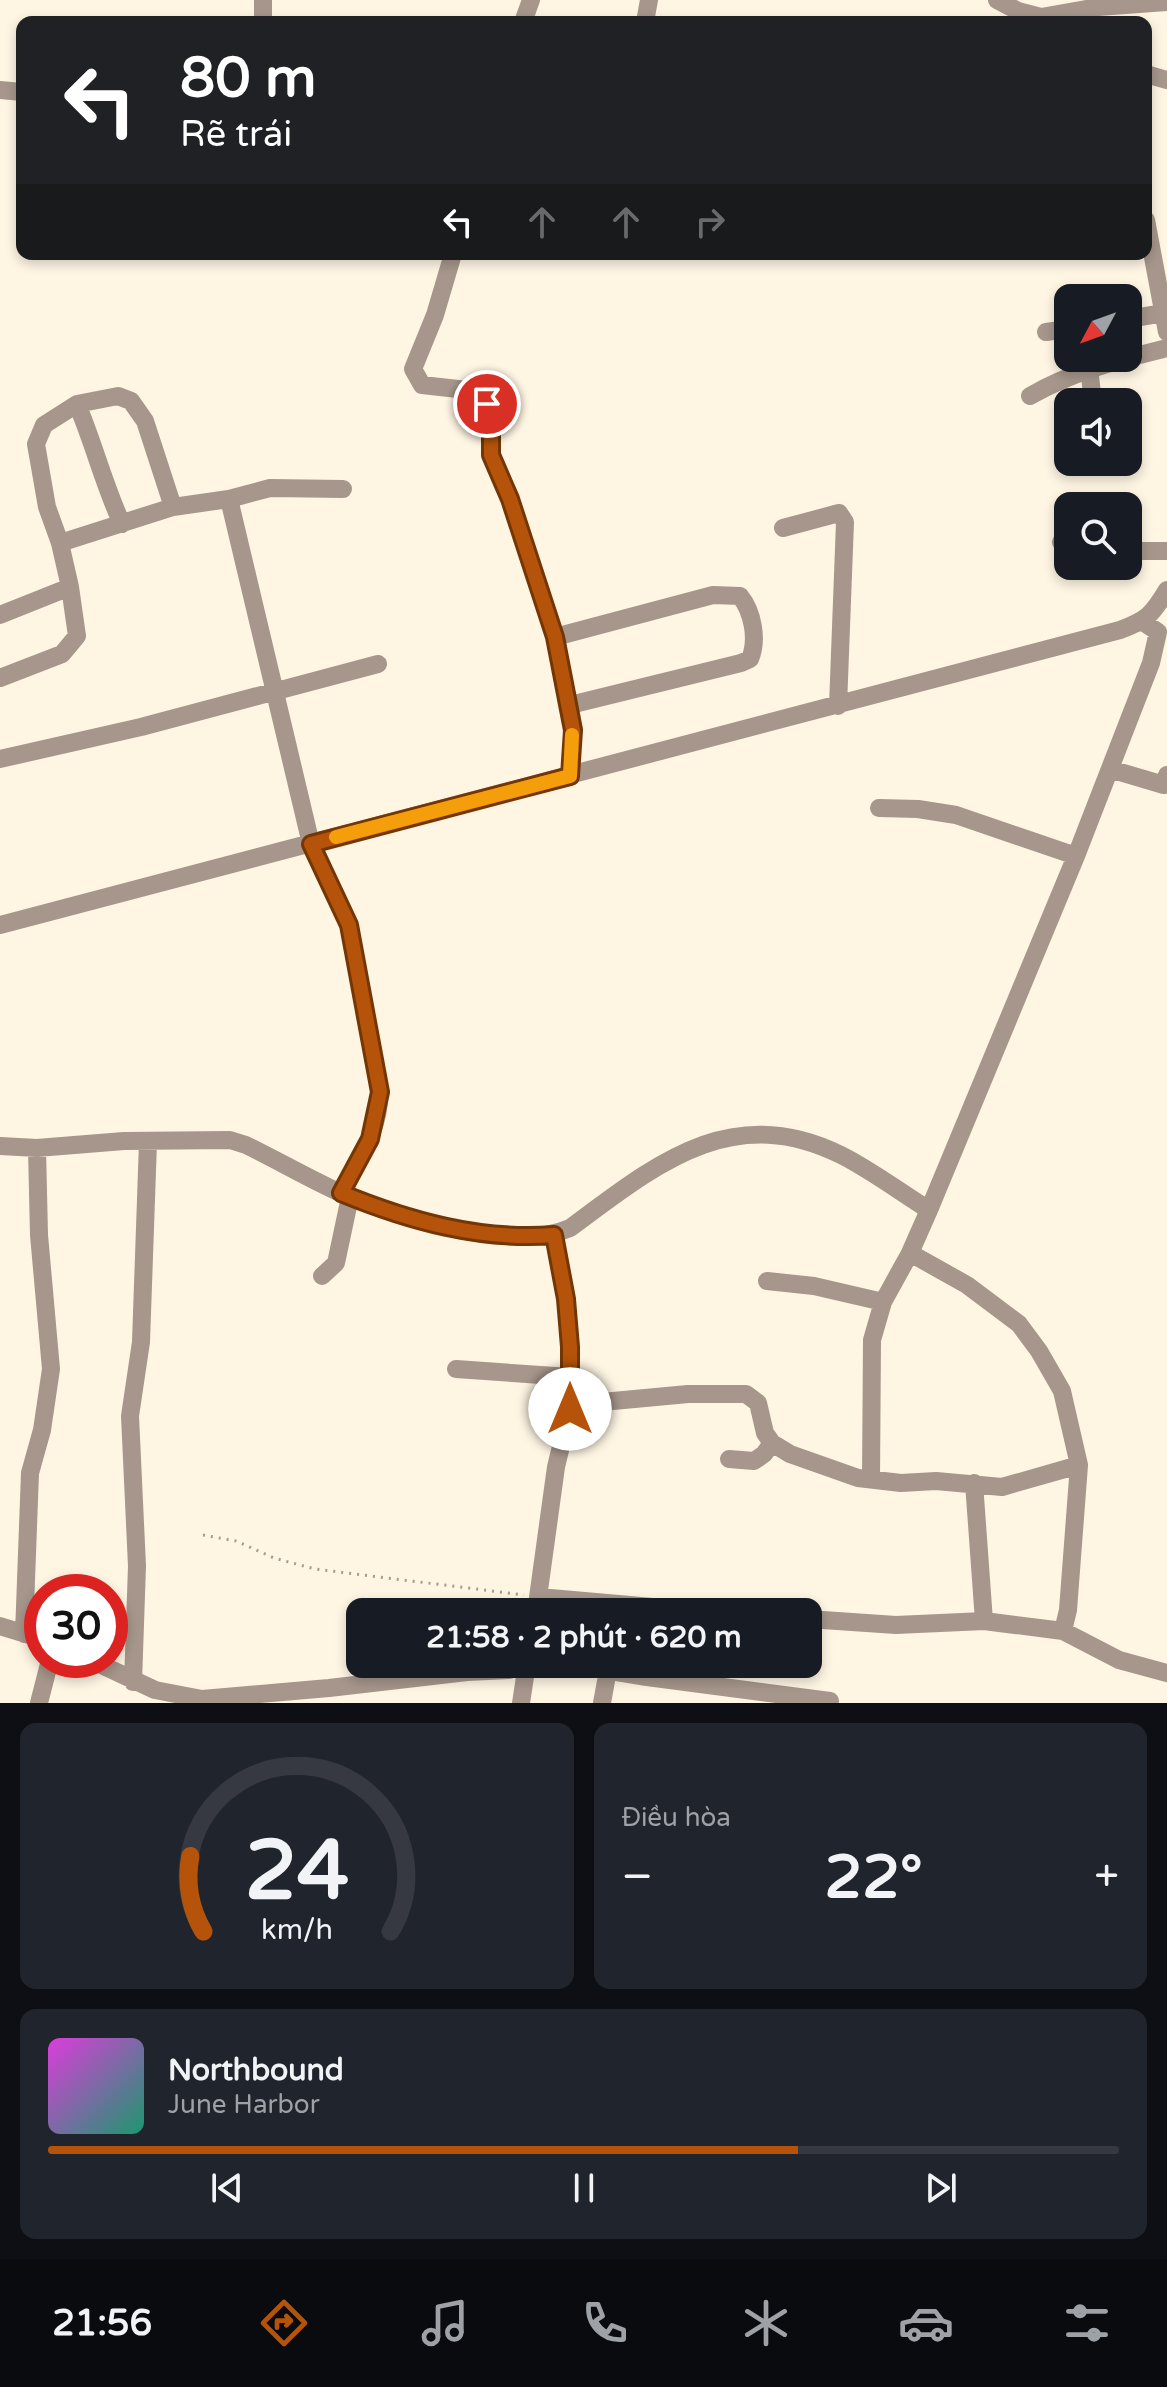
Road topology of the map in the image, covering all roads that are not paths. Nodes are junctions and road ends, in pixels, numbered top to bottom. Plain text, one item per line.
1 (997, 0) edge
2 (1167, 2) edge
3 (1099, 10) edge
4 (1037, 16) edge
5 (1049, 16) edge
6 (1152, 251) edge
7 (451, 260) edge
8 (1164, 313) junction
9 (1142, 317) edge
10 (1054, 331) edge
11 (1046, 332) dead end
12 (1167, 332) edge
13 (1167, 348) edge
14 (1142, 354) edge
15 (1081, 372) edge
16 (1030, 396) dead end
17 (77, 404) junction
18 (343, 489) dead end
19 (229, 499) junction
20 (173, 507) junction
21 (122, 524) junction
22 (783, 528) dead end
23 (60, 543) junction
24 (1142, 551) edge
25 (1167, 551) edge
26 (70, 587) junction
27 (1167, 590) edge
28 (0, 615) edge
29 (1143, 622) junction
30 (555, 637) junction
31 (378, 664) dead end
32 (0, 678) edge
33 (274, 691) junction
34 (570, 705) junction
35 (838, 706) junction
36 (2, 757) edge
37 (1110, 769) junction
38 (1167, 775) edge
39 (570, 776) junction
40 (879, 808) dead end
41 (311, 844) junction
42 (1076, 856) junction
43 (0, 925) edge
44 (148, 1142) junction
45 (0, 1146) edge
46 (37, 1148) junction
47 (346, 1195) junction
48 (929, 1210) junction
49 (554, 1235) junction
50 (910, 1253) junction
51 (322, 1276) dead end
52 (767, 1281) dead end
53 (883, 1302) junction
54 (456, 1369) dead end
55 (570, 1377) junction
56 (570, 1405) junction
57 (772, 1443) junction
58 (729, 1459) dead end
59 (1079, 1465) junction
60 (871, 1478) junction
61 (974, 1483) junction
62 (32, 1574) edge
63 (539, 1598) edge
64 (822, 1620) edge
65 (984, 1621) junction
66 (0, 1626) edge
67 (1063, 1631) junction
68 (24, 1633) edge
69 (1167, 1673) edge
70 (45, 1678) edge
71 (125, 1678) edge
72 (412, 1678) edge
73 (525, 1678) edge
74 (607, 1678) edge
75 (665, 1678) edge
76 (133, 1682) junction
77 (152, 1696) edge
78 (830, 1701) dead end
79 (39, 1703) edge
80 (521, 1703) edge
81 (602, 1703) edge

1 - 4 street
2 - 3 street
3 - 5 street
6 - 8 street
7 - 30 street
8 - 9 street
8 - 12 street
10 - 11 street
13 - 14 street
15 - 16 street
17 - 20 street
17 - 21 street
17 - 23 street
18 - 19 street
19 - 20 street
19 - 33 street
20 - 21 street
21 - 23 street
22 - 35 street
23 - 26 street
24 - 25 street
26 - 28 street
26 - 32 street
27 - 29 street
29 - 35 street
29 - 37 street
30 - 34 street
30 - 34 street
31 - 33 street
33 - 36 street
33 - 41 street
34 - 39 street
35 - 39 street
37 - 38 street
37 - 42 street
39 - 41 street
40 - 42 street
41 - 43 street
41 - 47 street
42 - 48 street
44 - 46 street
44 - 47 street
44 - 76 street
45 - 46 street
46 - 62 street
47 - 49 street
47 - 51 street
48 - 49 street
48 - 50 street
49 - 55 street
50 - 53 street
50 - 59 street
52 - 53 street
53 - 60 street
54 - 55 street
55 - 56 street
56 - 57 street
56 - 63 street
57 - 58 street
57 - 60 street
59 - 61 street
59 - 67 street
60 - 61 street
61 - 65 street
64 - 65 street
65 - 67 street
66 - 68 street
67 - 69 street
70 - 79 street
71 - 76 street
72 - 77 street
73 - 80 street
74 - 81 street
75 - 78 street
76 - 77 street

